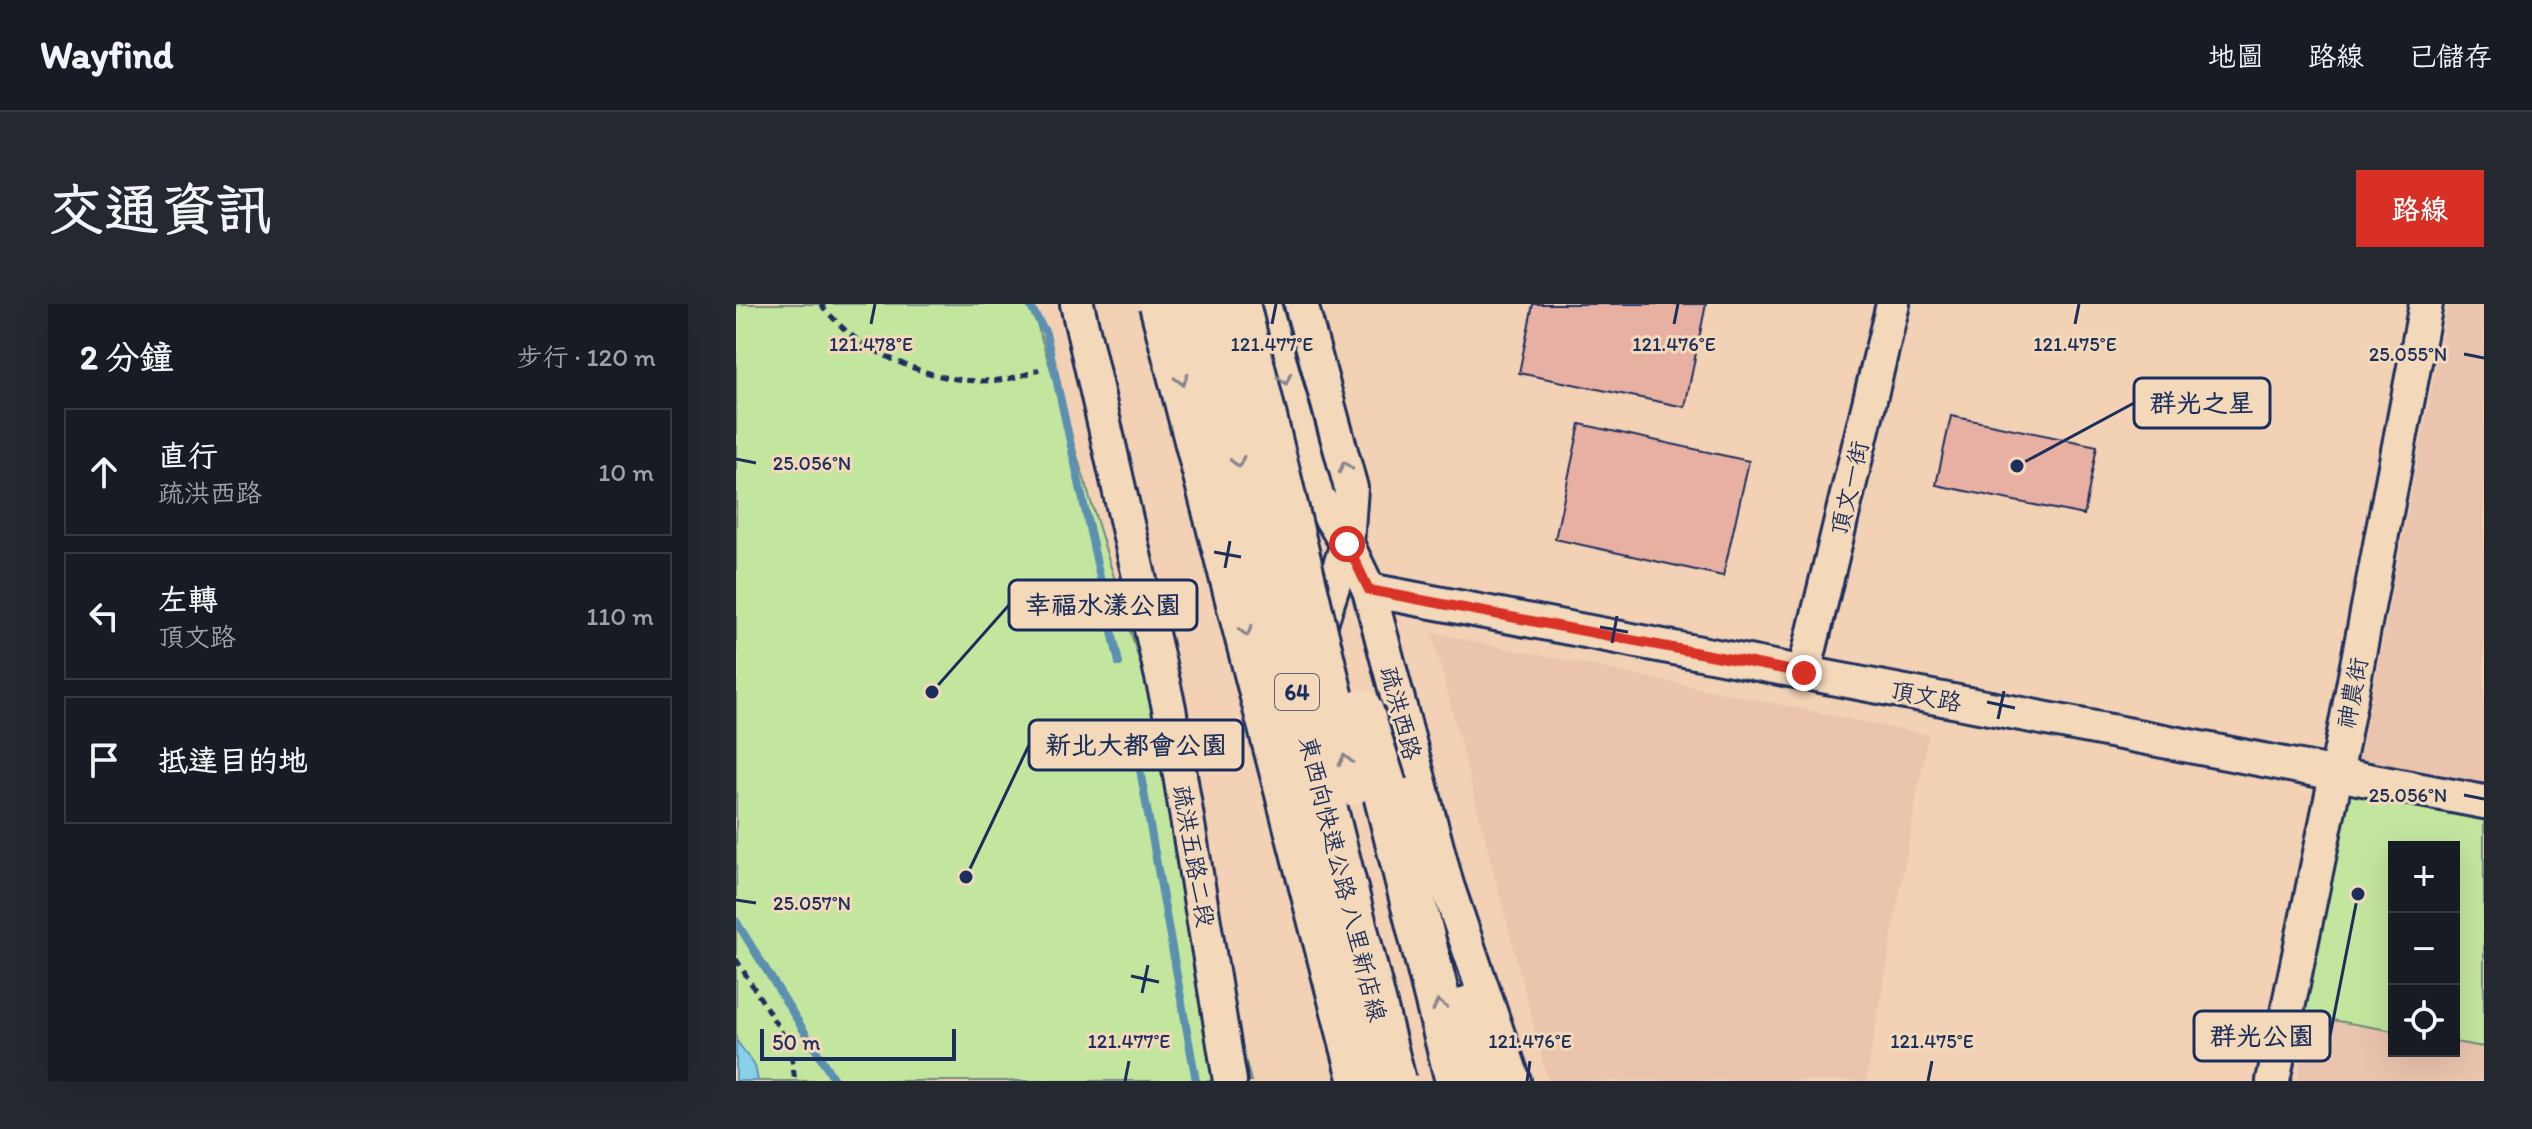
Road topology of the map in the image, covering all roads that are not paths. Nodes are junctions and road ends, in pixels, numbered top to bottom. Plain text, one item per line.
1 (1077, 304) edge
2 (1162, 304) edge
3 (1200, 304) edge
4 (1237, 304) edge
5 (1264, 304) edge
6 (1301, 304) edge
7 (1893, 304) edge
8 (2426, 304) edge
9 (1257, 387) junction
10 (1347, 544) junction
11 (1369, 590) junction
12 (1804, 673) junction
13 (2336, 775) junction
14 (2484, 802) edge
15 (1447, 885) junction
16 (1230, 1081) edge
17 (1342, 1081) edge
18 (1362, 1081) edge
19 (1393, 1081) edge
20 (1424, 1081) edge
21 (1458, 1081) edge
22 (1485, 1081) edge
23 (1514, 1081) edge
24 (2273, 1081) edge

1 - 16 street, 疏洪五路二段
2 -> 18 highway, bridge
3 -> 19 highway, 東西向快速公路 八里新店線 / 64, bridge
4 - 9 highway, 東西向快速公路 八里新店線 / 64, bridge
5 -> 10 street, 疏洪西路
10 -> 6 street, 疏洪西路
7 - 12 street, 頂文一街
8 - 13 street, 神農街
20 -> 9 highway, 東西向快速公路 八里新店線 / 64, bridge
21 -> 9 highway, bridge
10 - 11 street, 疏洪西路
10 - 17 street
11 - 12 street, 頂文路
11 - 15 street, 疏洪西路
12 - 13 street, 頂文路
13 - 14 street, 頂文路
13 - 24 street, 神農街
15 - 22 street, 疏洪西路
15 - 23 street, 疏洪西路

